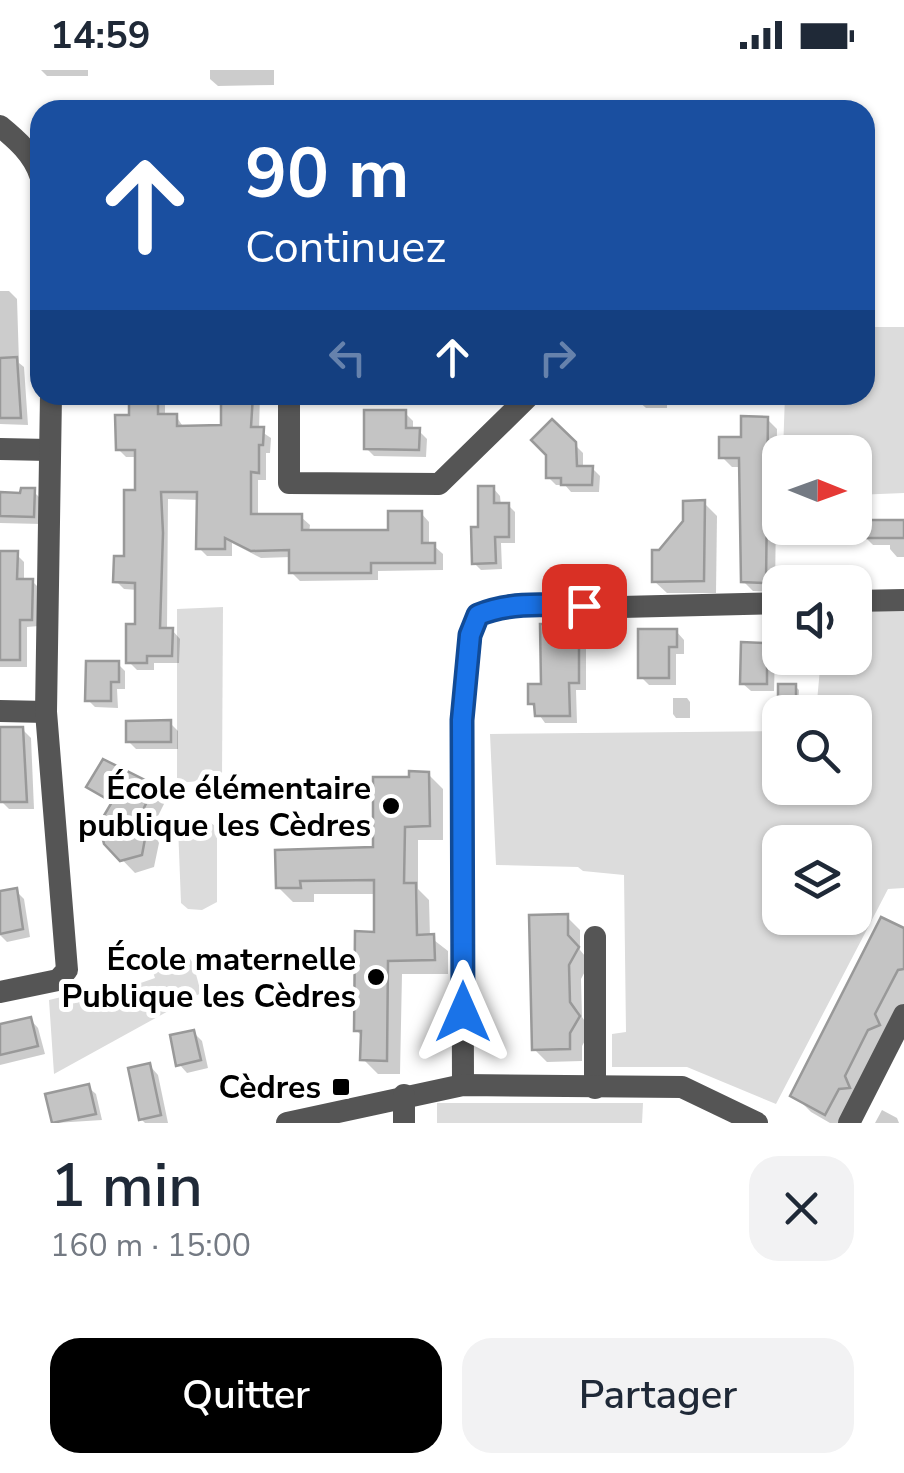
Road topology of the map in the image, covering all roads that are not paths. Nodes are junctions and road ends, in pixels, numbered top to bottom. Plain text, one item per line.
1 (0, 126) edge
2 (30, 156) edge
3 (51, 405) edge
4 (289, 405) edge
5 (520, 405) edge
6 (0, 448) edge
7 (49, 450) junction
8 (904, 600) edge
9 (872, 601) edge
10 (762, 603) edge
11 (0, 712) edge
12 (46, 712) junction
13 (595, 936) dead end
14 (0, 992) edge
15 (904, 1016) edge
16 (463, 1085) junction
17 (595, 1088) junction
18 (404, 1096) junction
19 (716, 1112) edge
20 (286, 1123) edge
21 (404, 1123) edge
22 (758, 1123) edge
23 (849, 1123) edge

1 - 2 street
3 - 7 street
4 - 5 street
6 - 7 street
7 - 12 street
8 - 9 street
10 - 16 street
11 - 12 street
12 - 14 street
13 - 17 street
15 - 23 street
16 - 17 street
16 - 18 street
17 - 19 street
18 - 20 street
18 - 21 street
19 - 22 street

